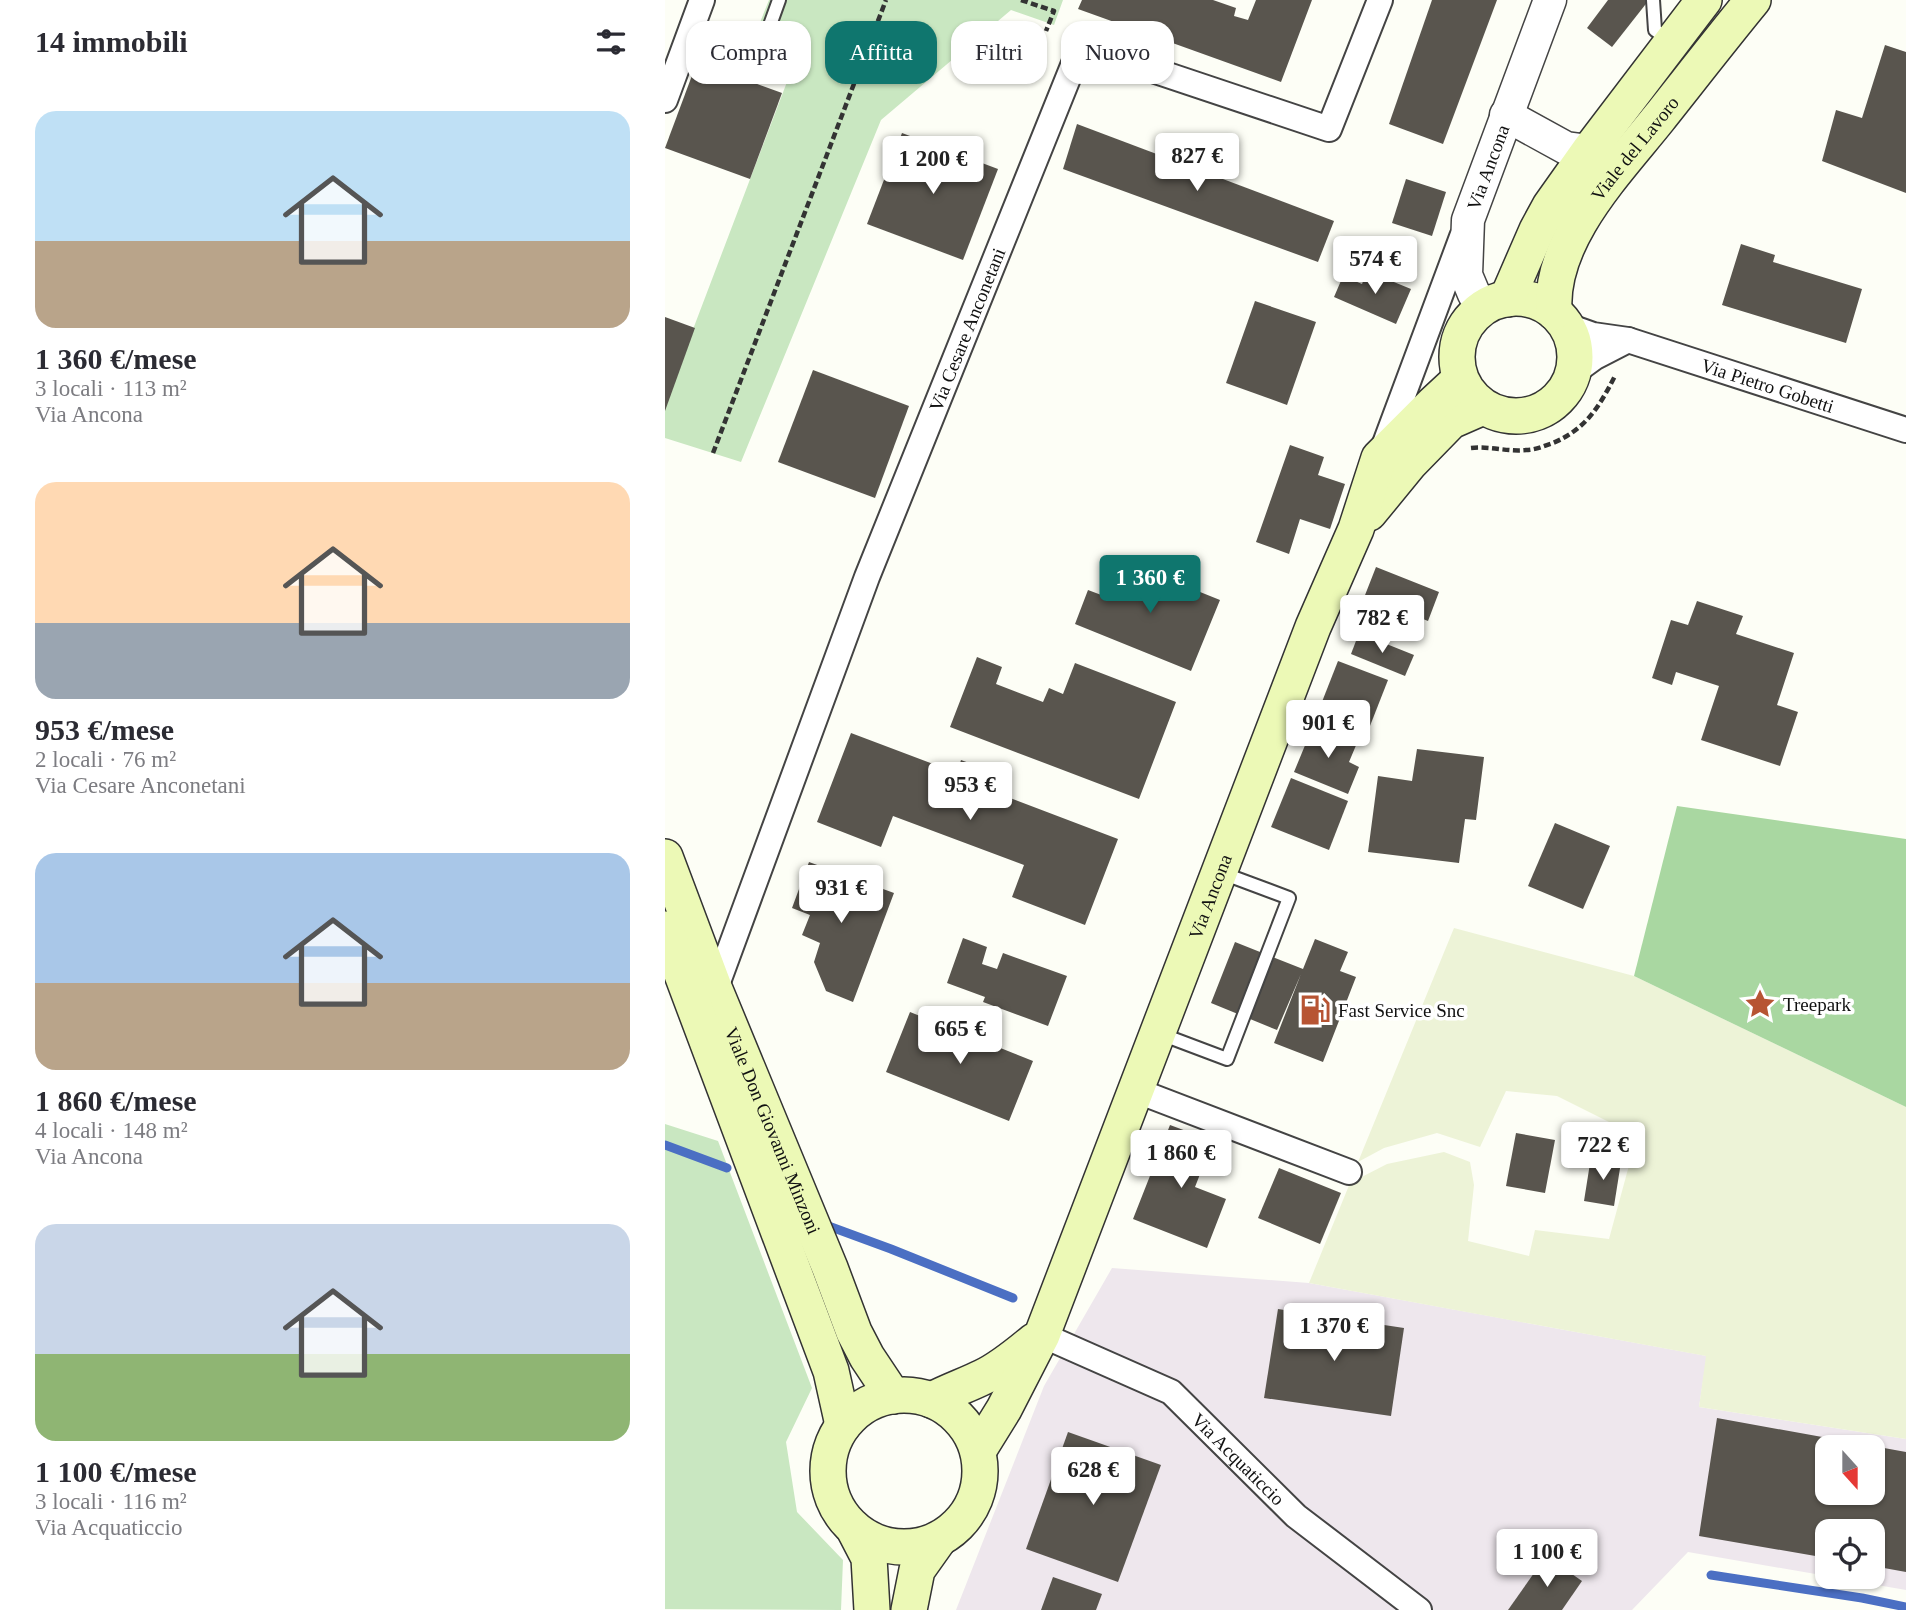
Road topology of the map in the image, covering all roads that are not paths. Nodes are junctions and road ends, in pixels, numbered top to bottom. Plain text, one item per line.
1 (702, 0) edge
2 (779, 0) edge
3 (1380, 0) edge
4 (1550, 0) edge
5 (1653, 0) edge
6 (1704, 0) edge
7 (1752, 0) edge
8 (771, 21) edge
9 (1672, 42) junction
10 (665, 100) edge
11 (1506, 115) junction
12 (1589, 151) junction
13 (1468, 220) junction
14 (1497, 302) junction
15 (1560, 318) junction
16 (1628, 340) junction
17 (1573, 373) junction
18 (1460, 379) junction
19 (1483, 407) junction
20 (1906, 430) edge
21 (1379, 458) junction
22 (1356, 529) junction
23 (665, 857) edge
24 (1219, 872) junction
25 (665, 929) edge
26 (715, 990) junction
27 (1158, 1033) junction
28 (1135, 1090) junction
29 (1349, 1172) dead end
30 (1042, 1335) junction
31 (893, 1396) junction
32 (932, 1400) junction
33 (843, 1425) junction
34 (978, 1451) junction
35 (855, 1531) junction
36 (939, 1539) junction
37 (873, 1610) edge
38 (909, 1610) edge
39 (1419, 1610) edge

1 - 10 street
2 - 8 lane
3 - 26 street, Via Cesare Anconetani
4 - 11 street, Via Ancona
5 - 9 lane
6 - 9 main road, Viale del Lavoro
7 - 15 main road, Viale del Lavoro
9 - 12 main road, Viale del Lavoro
11 - 12 street, Via Ancona
11 - 13 street, Via Ancona
12 - 14 main road, Viale del Lavoro
13 - 14 street, Via Ancona
13 - 21 street, Via Ancona
14 - 15 main road
14 - 18 main road, Viale del Lavoro
15 - 16 street, Via Pietro Gobetti
15 - 17 main road, Viale del Lavoro
16 - 17 street
16 - 20 street, Via Pietro Gobetti
17 - 19 main road
18 - 19 main road
18 - 21 main road, Via Ancona
19 - 22 main road
21 - 22 main road, Via Ancona
22 - 24 main road, Via Ancona
23 - 26 main road, Viale Don Giovanni Minzoni
24 - 27 main road, Via Ancona
24 - 27 lane
25 - 33 main road, Viale Don Giovanni Minzoni
26 - 31 main road, Viale Don Giovanni Minzoni
27 - 28 main road, Via Ancona
28 - 29 street
28 - 30 main road, Via Ancona
30 - 32 main road
30 - 34 main road, Via Ancona
30 - 39 street, Via Acquaticcio
31 - 32 main road
31 - 33 main road
32 - 34 main road
33 - 35 main road
34 - 36 main road
35 - 36 main road
35 - 37 main road
36 - 38 main road

